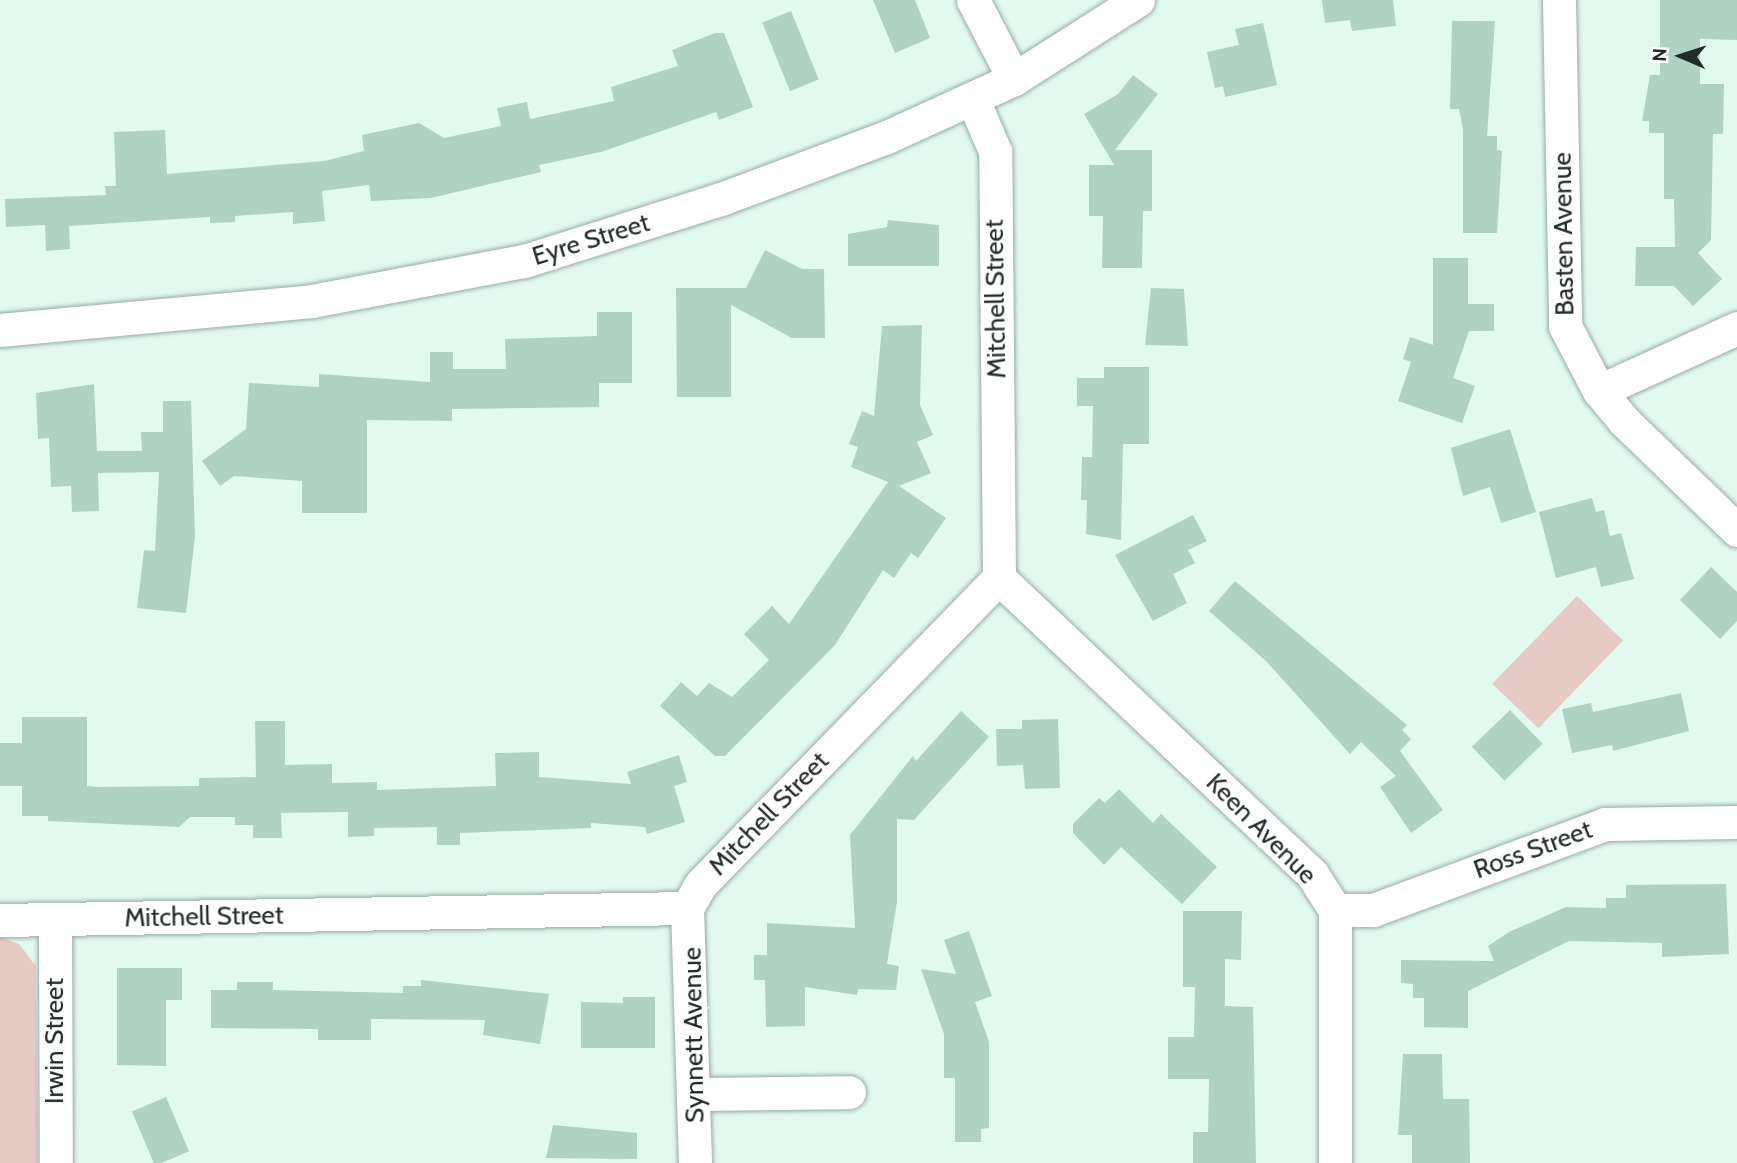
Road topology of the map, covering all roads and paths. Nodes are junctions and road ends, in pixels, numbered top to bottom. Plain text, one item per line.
1 (973, 0) edge
2 (1138, 0) edge
3 (1559, 0) edge
4 (1014, 79) junction
5 (973, 100) junction
6 (1737, 328) edge
7 (0, 330) edge
8 (1599, 391) junction
9 (1737, 530) edge
10 (999, 578) junction
11 (1737, 822) edge
12 (687, 908) junction
13 (1335, 910) junction
14 (55, 919) junction
15 (0, 920) edge
16 (849, 1092) dead end
17 (695, 1094) junction
18 (56, 1163) edge
19 (695, 1163) edge
20 (1335, 1163) edge

1 - 4 street
2 - 4 street, Eyre Street
3 - 8 street, Basten Avenue
4 - 5 street, Eyre Street
5 - 7 street, Eyre Street
5 - 10 street, Mitchell Street
6 - 8 street
8 - 9 street, Basten Avenue
10 - 12 street, Mitchell Street
10 - 13 street, Keen Avenue
11 - 13 street, Ross Street
12 - 14 street, Mitchell Street
12 - 17 street, Synnett Avenue
13 - 20 street, Keen Avenue
14 - 15 street, Mitchell Street
14 - 18 street, Irwin Street
16 - 17 street
17 - 19 street, Synnett Avenue

